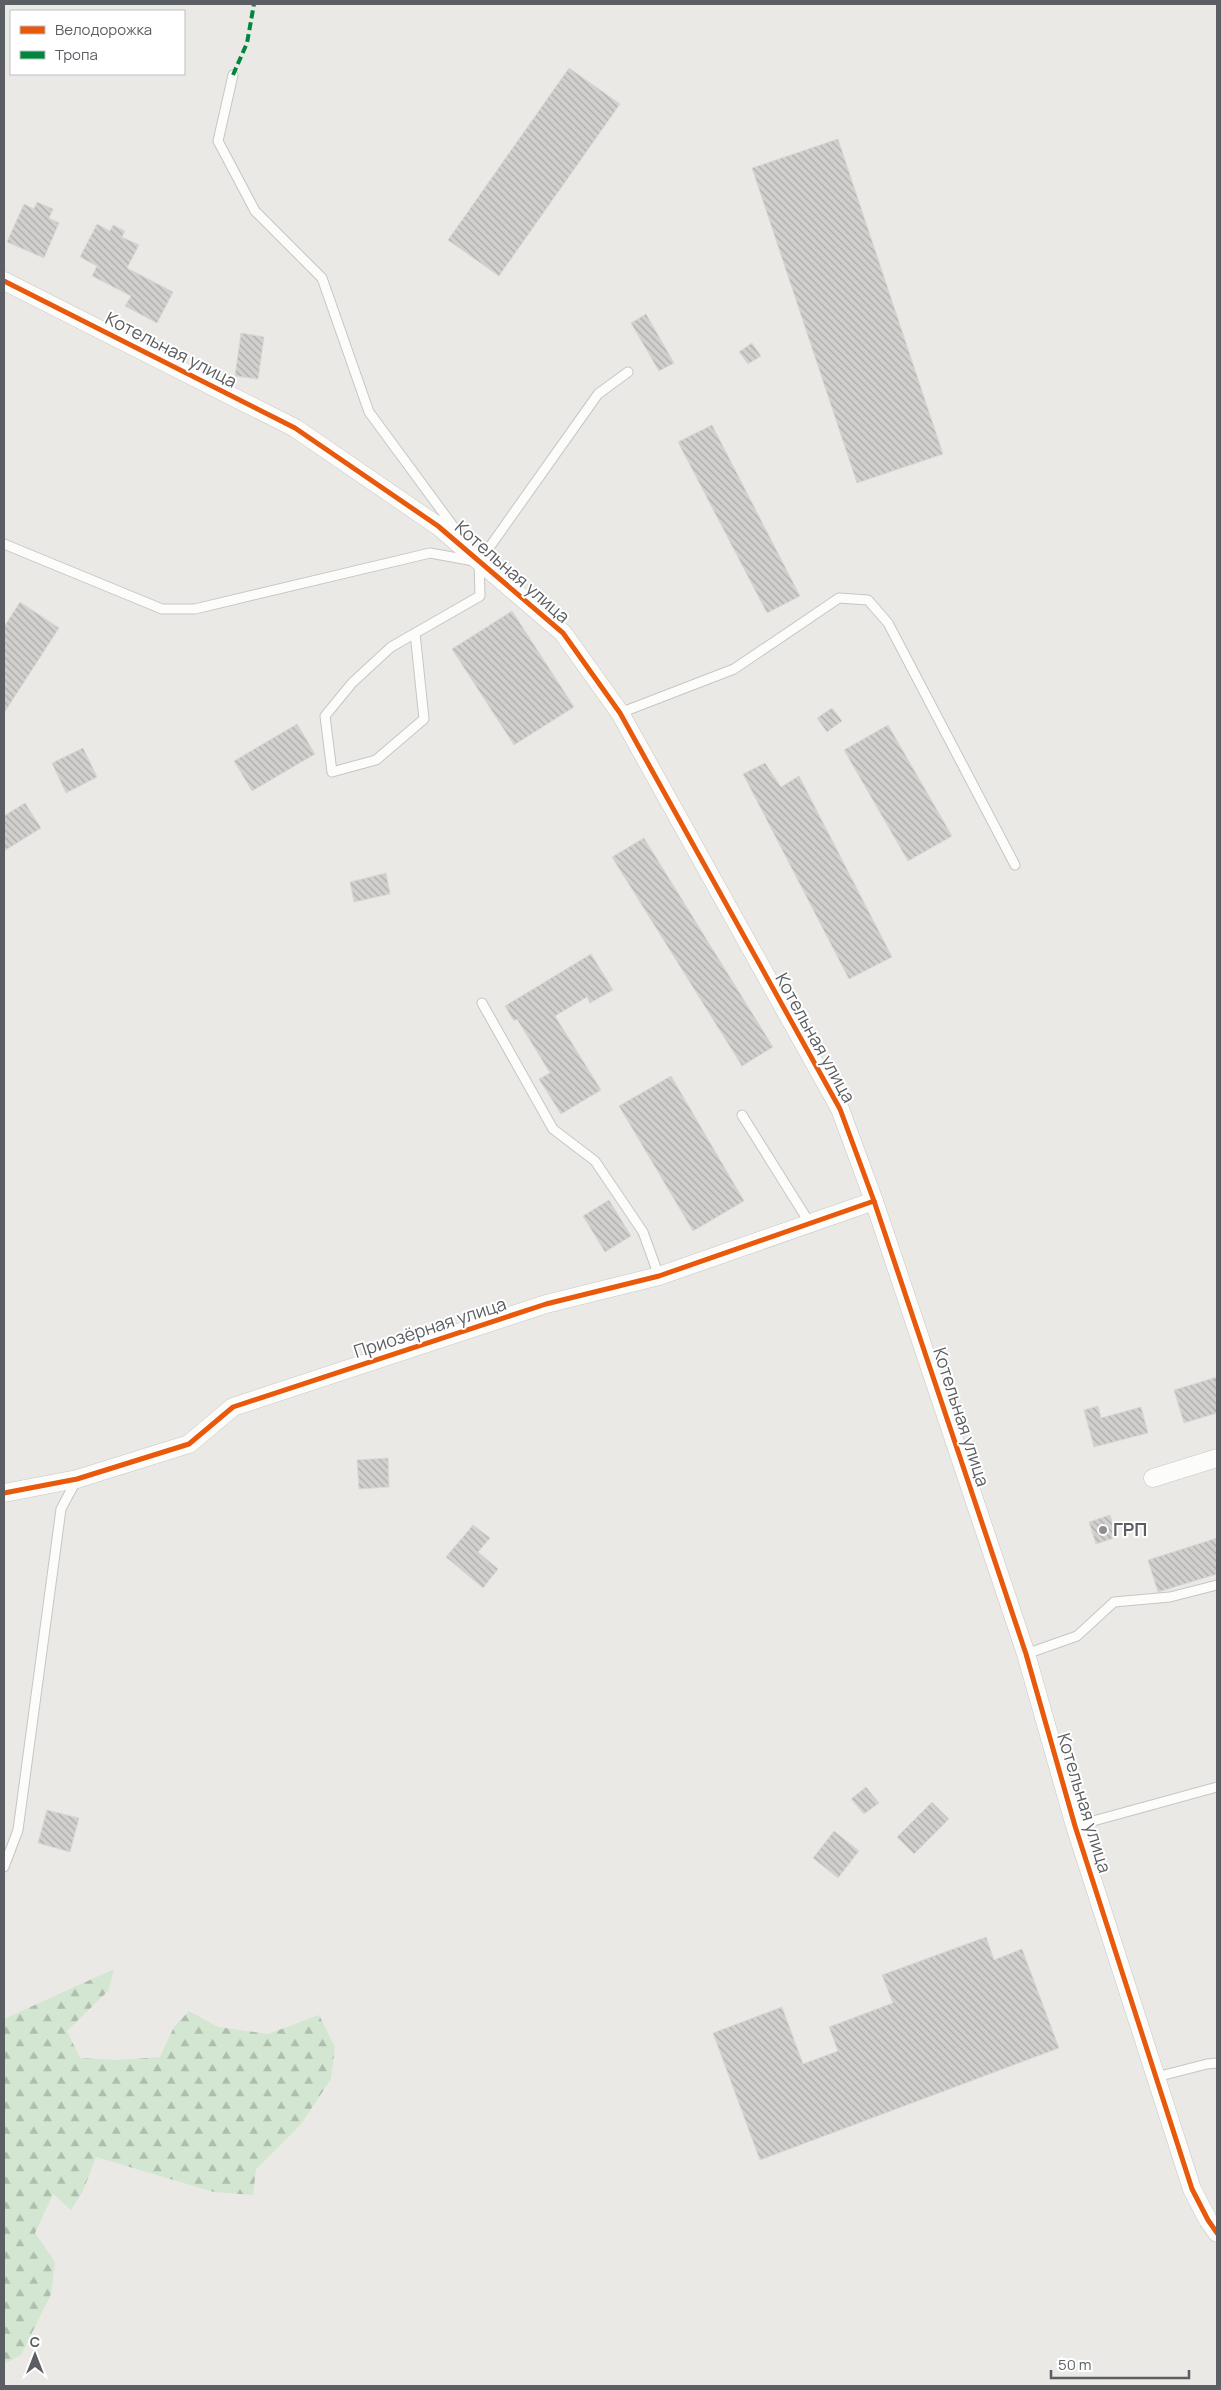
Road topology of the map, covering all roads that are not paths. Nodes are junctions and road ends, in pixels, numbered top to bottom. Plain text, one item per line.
1 (233, 75) dead end
2 (4, 281) edge
3 (628, 372) dead end
4 (4, 544) edge
5 (479, 562) junction
6 (415, 633) junction
7 (620, 713) junction
8 (1015, 865) dead end
9 (482, 1003) dead end
10 (742, 1115) dead end
11 (874, 1201) junction
12 (809, 1222) junction
13 (660, 1276) junction
14 (1217, 1458) edge
15 (1153, 1478) dead end
16 (77, 1479) junction
17 (4, 1493) edge
18 (1217, 1585) edge
19 (1026, 1654) junction
20 (1217, 1787) edge
21 (1075, 1826) junction
22 (4, 1867) edge
23 (1217, 2063) edge
24 (1156, 2078) junction
25 (1217, 2233) edge

1 - 5 lane
2 - 5 street, Котельная улица
3 - 5 lane
4 - 5 lane
5 - 6 lane
5 - 7 street, Котельная улица
6 - 6 lane
7 - 8 lane
7 - 11 street, Котельная улица
9 - 13 lane
10 - 12 lane
11 - 12 street, Приозёрная улица
11 - 19 street, Котельная улица
12 - 13 street, Приозёрная улица
13 - 16 street, Приозёрная улица
14 - 15 street
16 - 17 street, Приозёрная улица
16 - 22 lane
18 - 19 lane
19 - 21 street, Котельная улица
20 - 21 lane
21 - 24 street, Котельная улица
23 - 24 lane
24 - 25 street, Котельная улица

